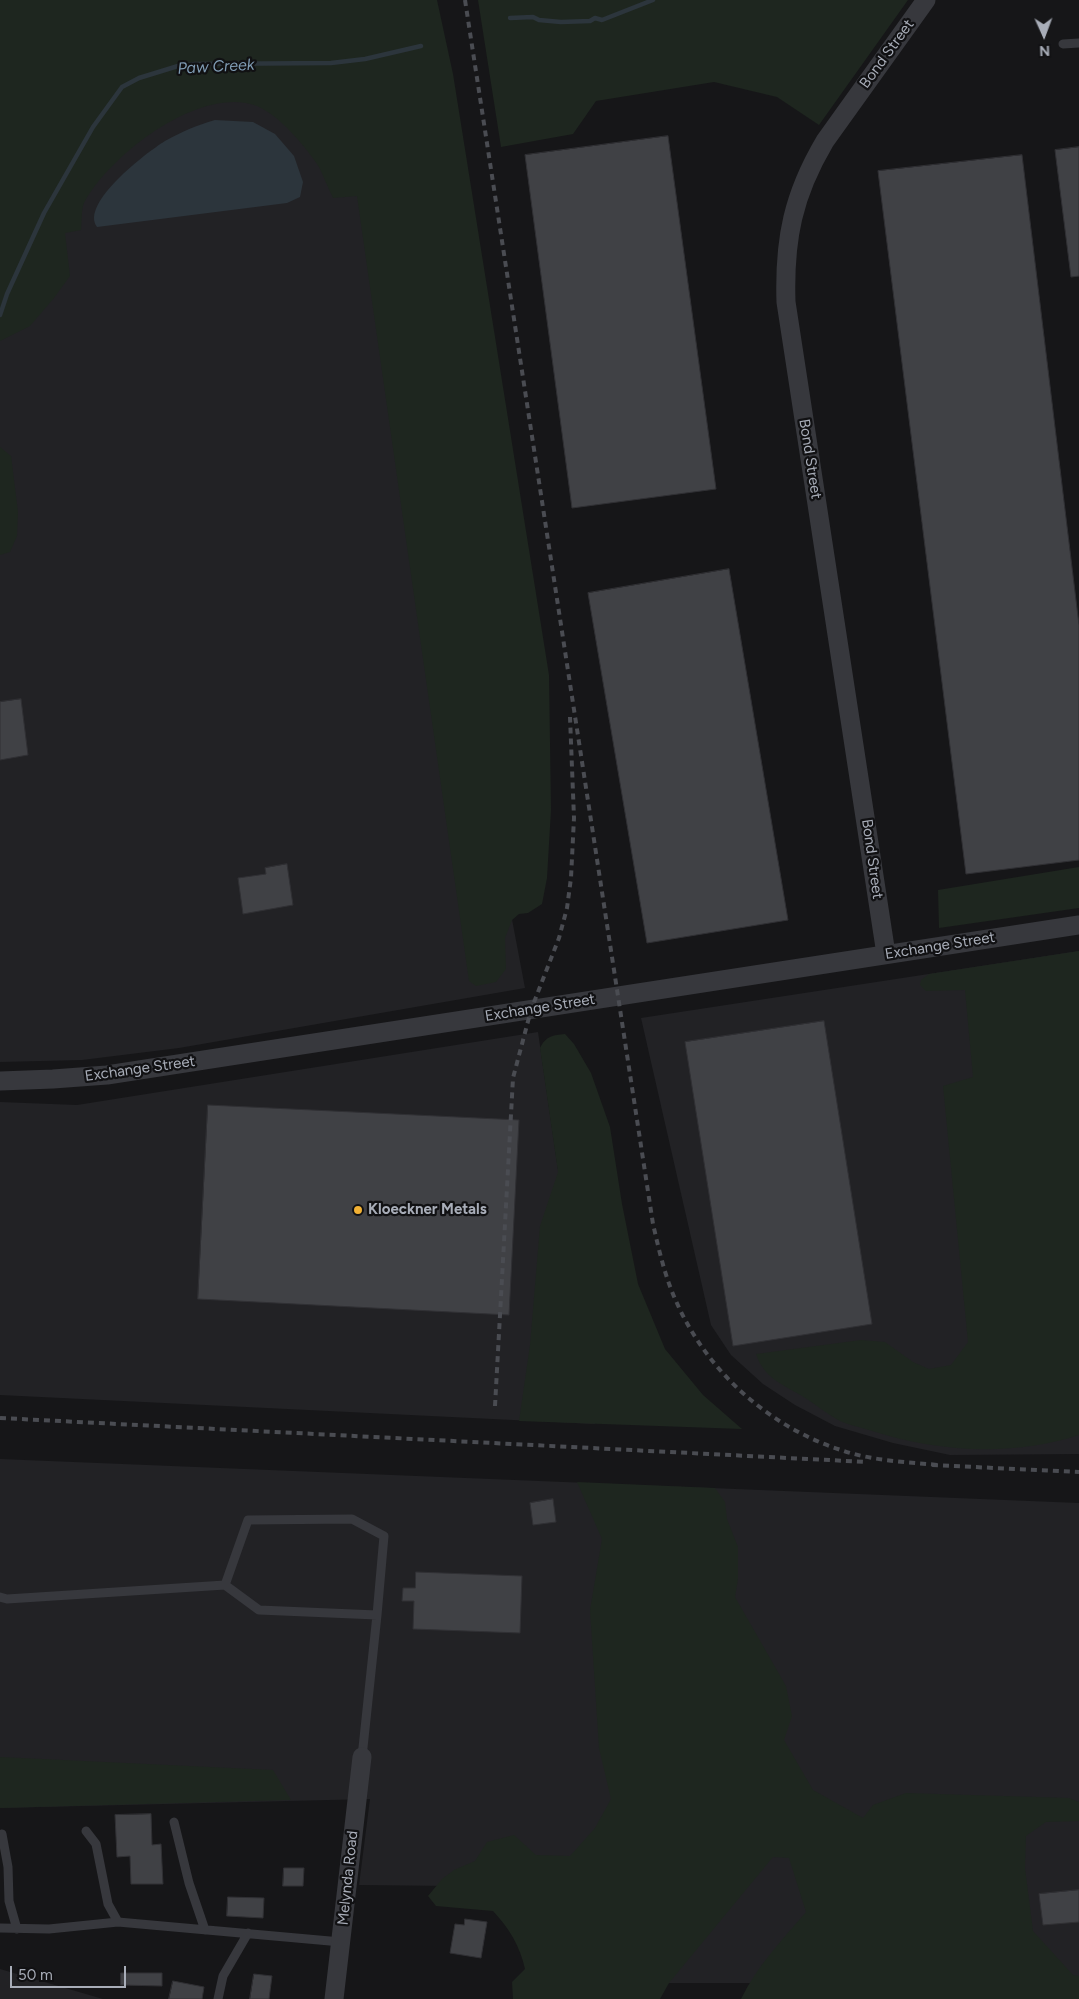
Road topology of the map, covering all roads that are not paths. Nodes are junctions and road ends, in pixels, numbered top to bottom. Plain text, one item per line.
1 (926, 0) edge
2 (1079, 43) edge
3 (1063, 44) dead end
4 (1079, 925) edge
5 (886, 954) junction
6 (0, 1080) edge
7 (225, 1585) junction
8 (0, 1598) edge
9 (376, 1615) junction
10 (362, 1756) joint
11 (174, 1822) dead end
12 (86, 1831) dead end
13 (2, 1834) dead end
14 (118, 1922) junction
15 (0, 1928) edge
16 (17, 1929) junction
17 (204, 1930) junction
18 (248, 1933) junction
19 (341, 1942) junction
20 (218, 1999) edge
21 (334, 1999) edge

1 - 5 street, Bond Street
2 - 3 lane
4 - 5 street, Exchange Street
5 - 6 street, Exchange Street
7 - 8 lane
7 - 9 lane
7 - 9 lane
9 - 10 lane
10 - 19 street, Melynda Road
11 - 17 lane
12 - 14 lane
13 - 16 lane
14 - 16 lane
14 - 17 lane
15 - 16 lane
17 - 18 lane
18 - 19 lane
18 - 20 lane
19 - 21 street, Melynda Road

